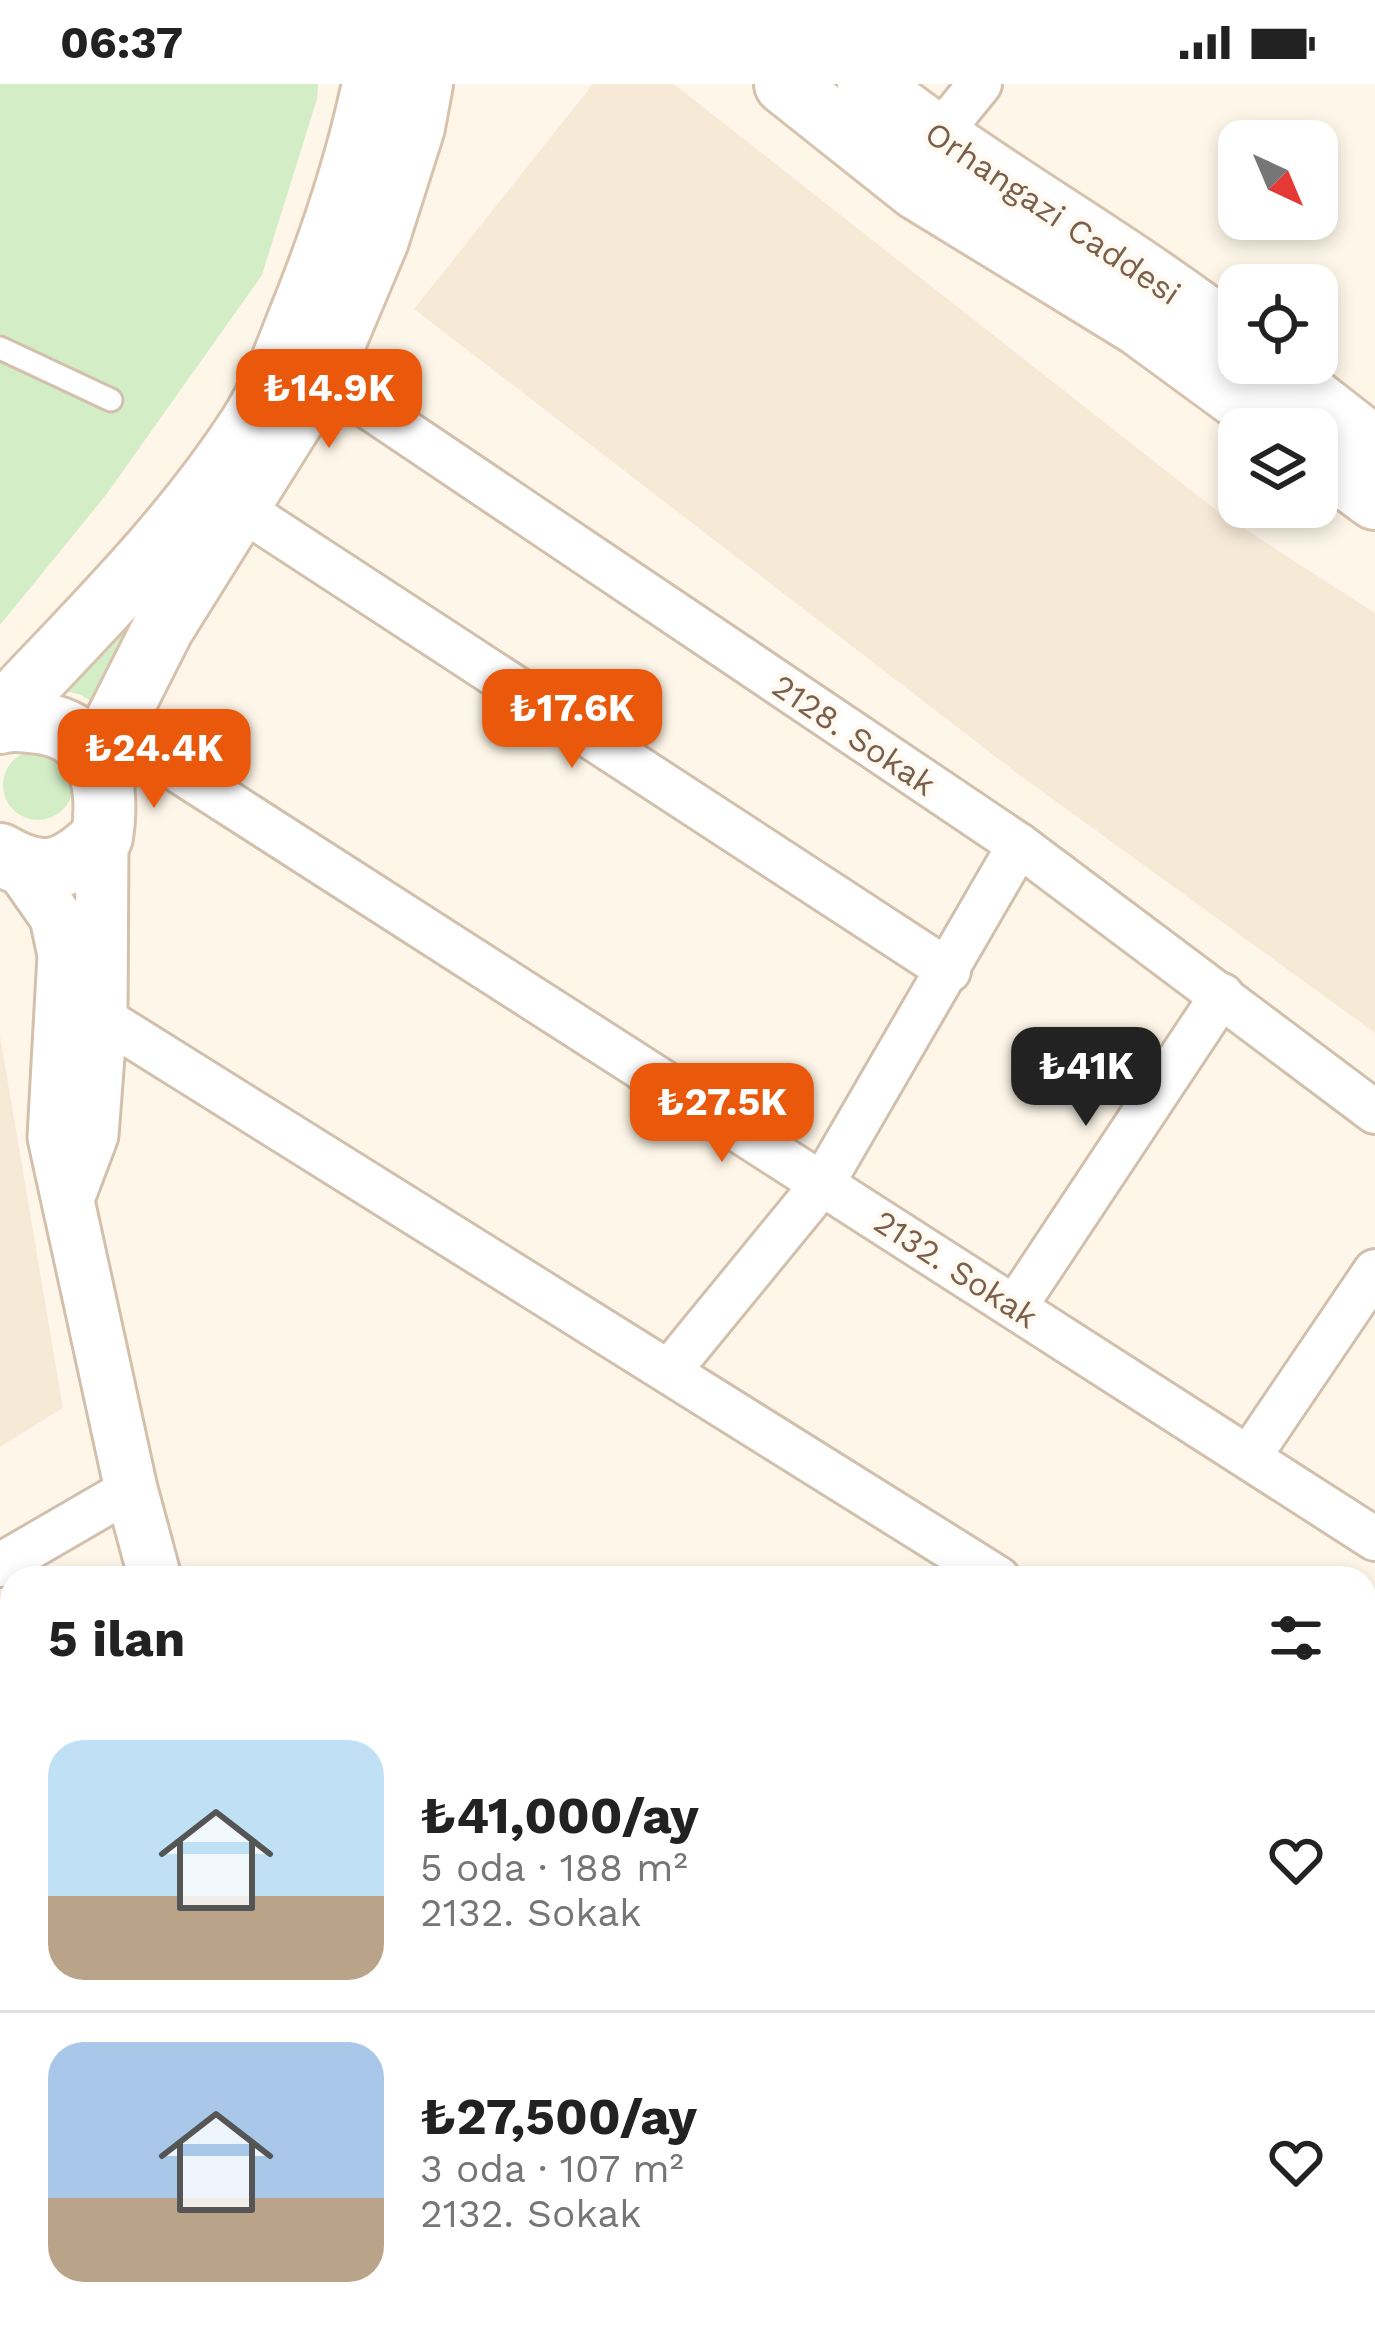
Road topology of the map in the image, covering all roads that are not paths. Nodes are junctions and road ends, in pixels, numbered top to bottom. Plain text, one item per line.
1 (373, 84) edge
2 (422, 84) edge
3 (785, 84) edge
4 (868, 84) edge
5 (980, 84) edge
6 (936, 138) junction
7 (1218, 327) edge
8 (0, 348) edge
9 (321, 375) junction
10 (1293, 384) edge
11 (111, 400) dead end
12 (1252, 408) edge
13 (1375, 448) edge
14 (1338, 472) edge
15 (1375, 500) edge
16 (237, 506) junction
17 (0, 720) edge
18 (106, 782) junction
19 (1019, 845) junction
20 (11, 860) edge
21 (949, 971) junction
22 (1222, 995) junction
23 (101, 1017) junction
24 (1375, 1112) edge
25 (823, 1183) junction
26 (69, 1196) junction
27 (1375, 1271) edge
28 (1015, 1306) junction
29 (670, 1370) junction
30 (1249, 1457) junction
31 (131, 1489) junction
32 (1375, 1539) edge
33 (0, 1565) edge
34 (152, 1566) edge
35 (979, 1566) edge

1 - 17 main road
2 - 9 main road
3 - 12 main road
4 - 6 main road, Orhangazi Caddesi
5 - 6 street
6 - 7 main road, Orhangazi Caddesi
8 - 11 lane
9 - 16 main road
9 - 19 street, 2128. Sokak
10 - 13 main road
14 - 15 main road
16 - 18 main road
16 - 21 street
17 - 18 main road
18 - 20 main road
18 - 23 street
18 - 25 street, 2132. Sokak
19 - 21 street
19 - 22 street, 2128. Sokak
20 - 26 street
21 - 25 street
22 - 24 street, 2128. Sokak
22 - 28 street
23 - 26 street
23 - 29 street
25 - 28 street, 2132. Sokak
25 - 29 street
26 - 31 street
27 - 30 street
28 - 30 street, 2132. Sokak
29 - 35 street
30 - 32 street, 2132. Sokak
31 - 33 street
31 - 34 street

